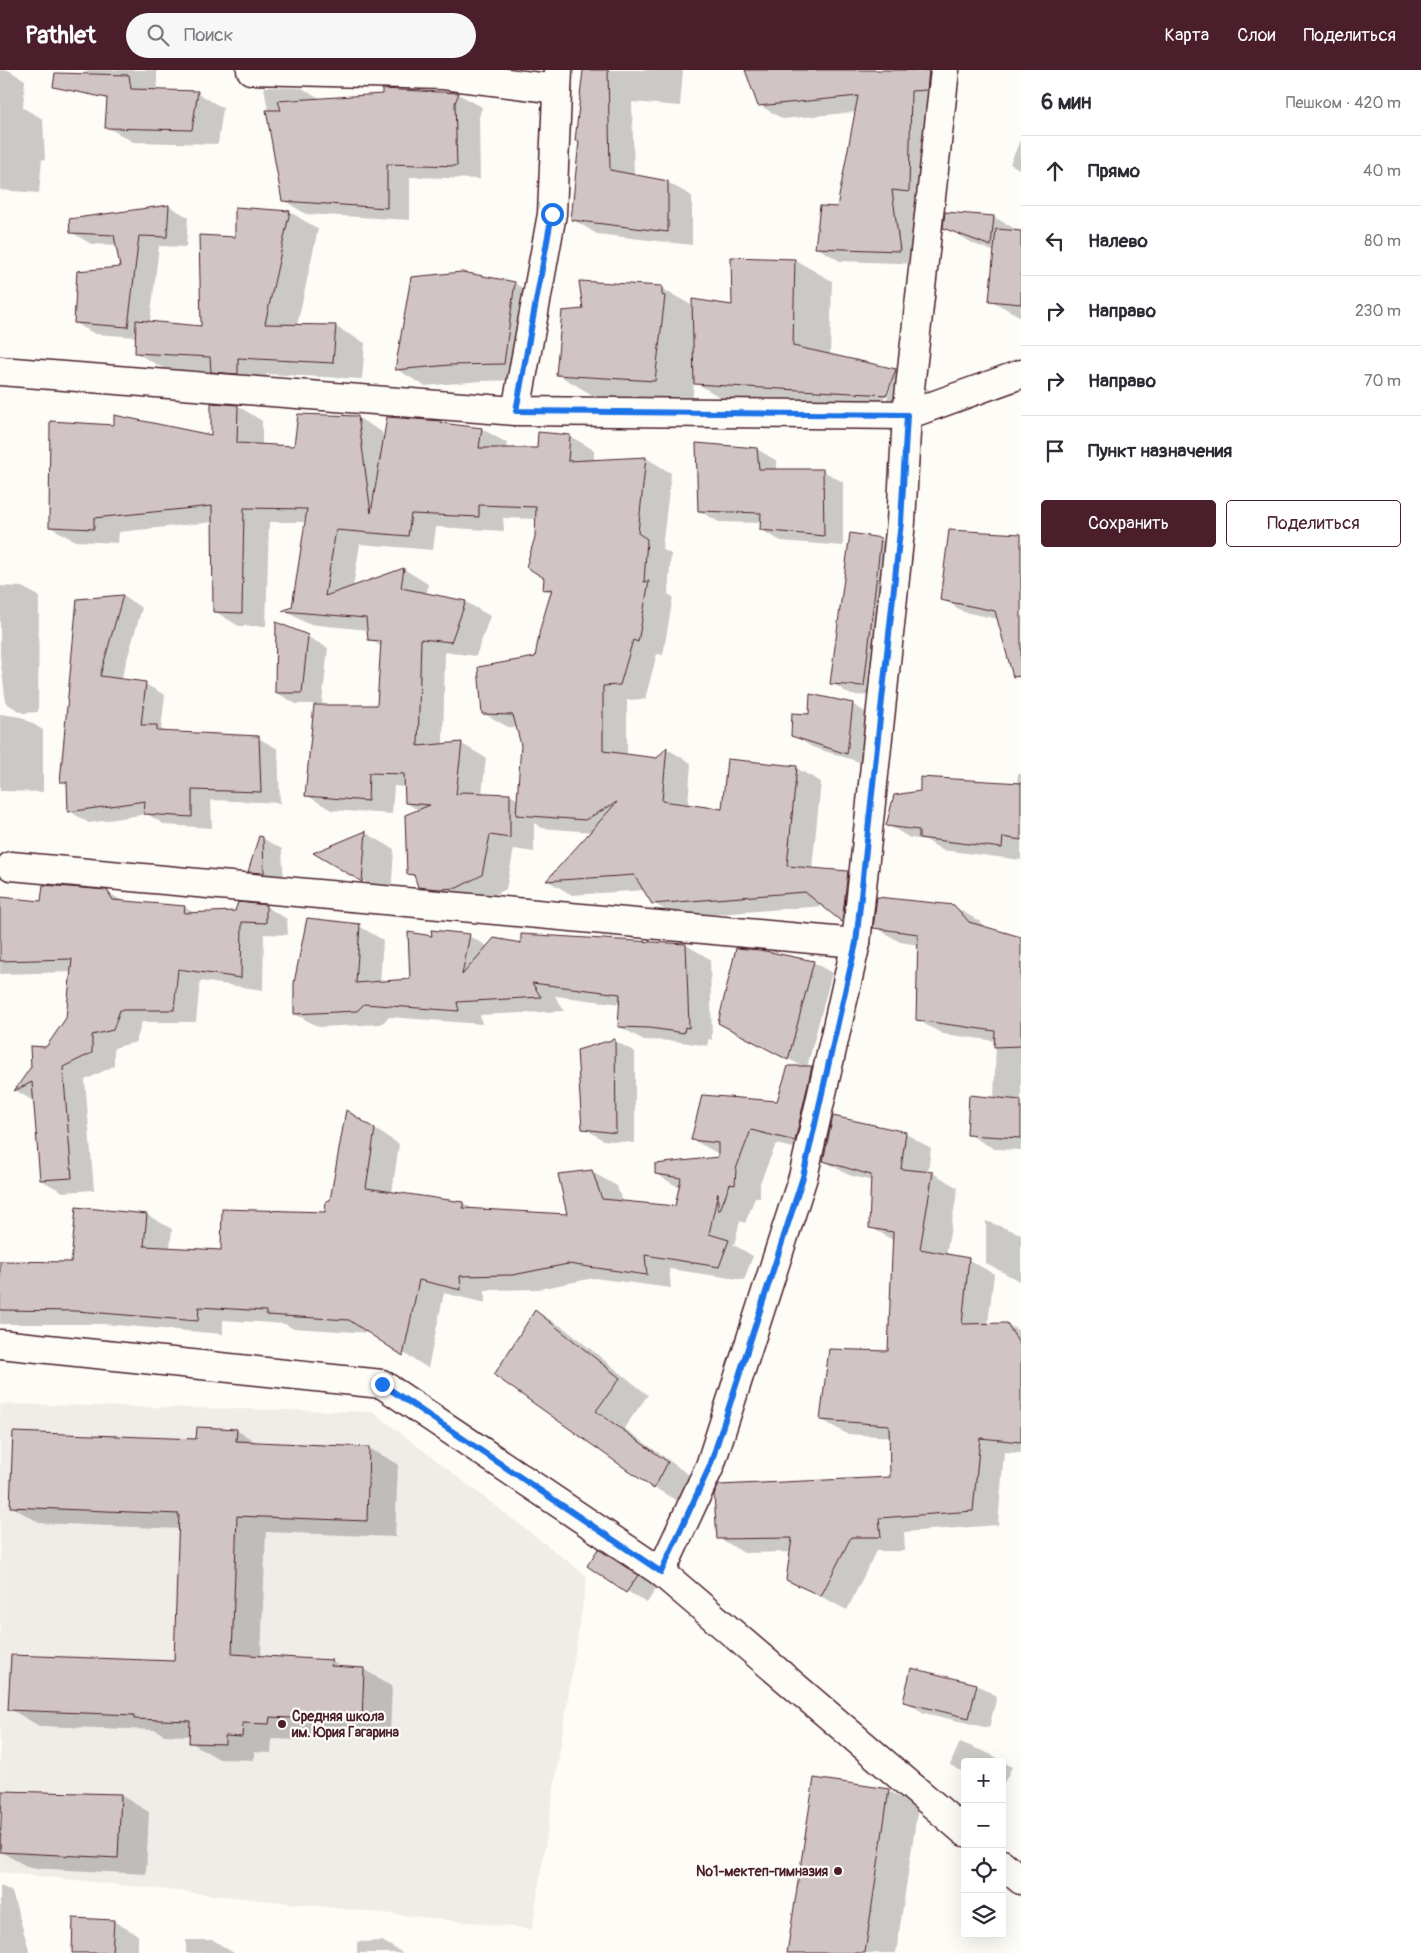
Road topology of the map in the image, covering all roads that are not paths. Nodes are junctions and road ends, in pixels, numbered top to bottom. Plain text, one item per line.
1 (251, 70) edge
2 (945, 70) edge
3 (557, 80) edge
4 (0, 371) edge
5 (1021, 374) edge
6 (516, 411) junction
7 (907, 415) junction
8 (11, 866) dead end
9 (856, 943) junction
10 (0, 1344) edge
11 (661, 1572) junction
12 (961, 1829) edge
13 (1006, 1867) edge
14 (1021, 1880) edge

1 - 3 street
2 - 7 street
3 - 6 street
4 - 6 street
5 - 7 street
6 - 7 street
7 - 9 street
8 - 9 street
9 - 11 street
10 - 11 street
11 - 12 street
13 - 14 street

